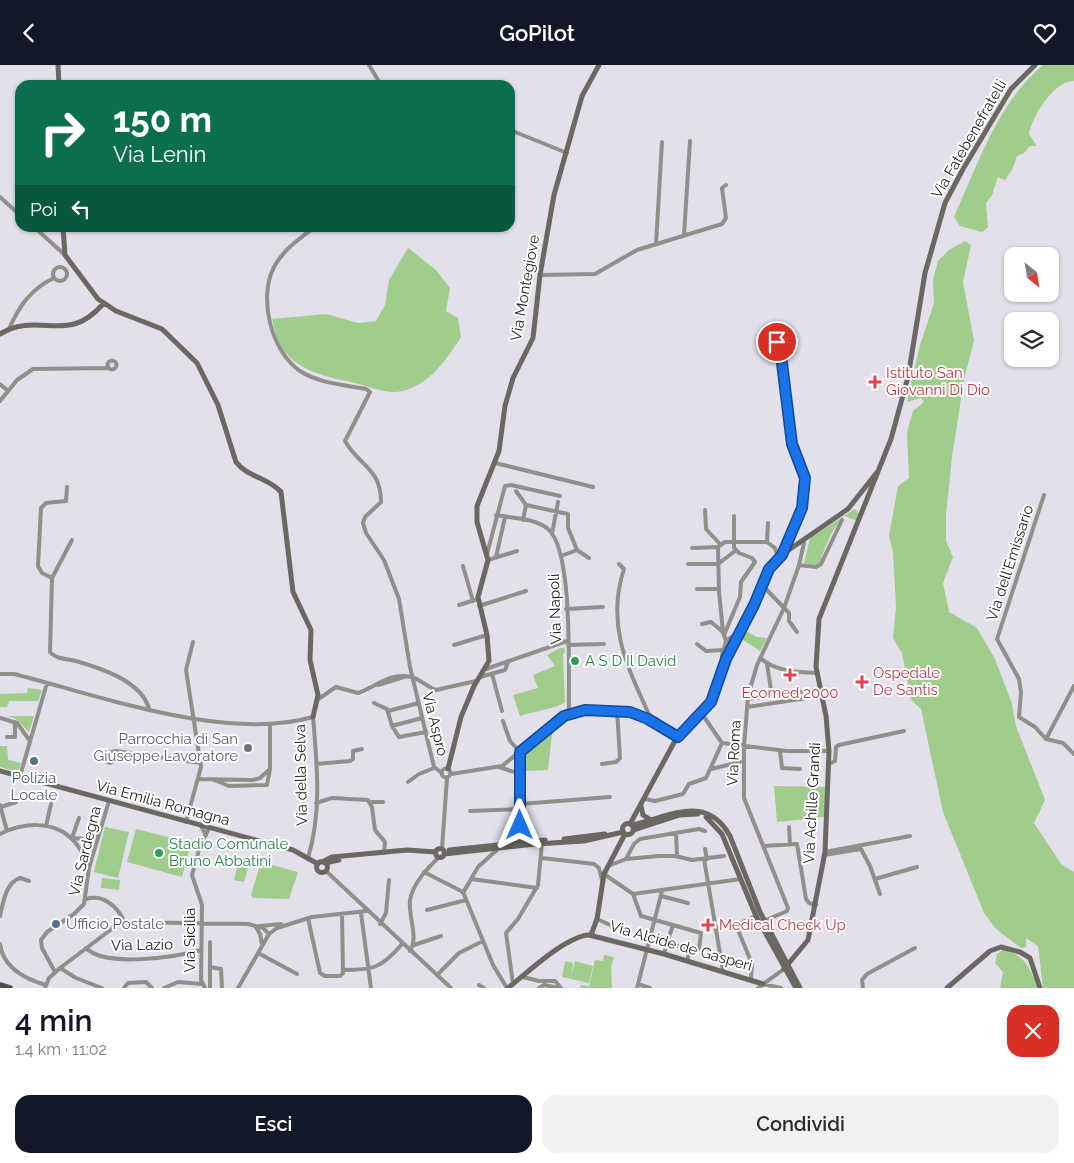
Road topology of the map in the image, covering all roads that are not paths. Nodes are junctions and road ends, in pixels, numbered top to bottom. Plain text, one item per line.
1 (58, 65) edge
2 (369, 65) edge
3 (598, 65) edge
4 (1035, 65) edge
5 (59, 80) edge
6 (378, 80) edge
7 (515, 132) edge
8 (690, 141) dead end
9 (662, 142) dead end
10 (567, 153) junction
11 (726, 185) dead end
12 (0, 197) edge
13 (15, 210) edge
14 (40, 232) edge
15 (63, 232) edge
16 (309, 232) edge
17 (684, 235) junction
18 (656, 244) junction
19 (65, 255) junction
20 (540, 275) junction
21 (54, 278) dead end
22 (103, 304) junction
23 (9, 330) junction
24 (0, 335) edge
25 (770, 342) dead end
26 (109, 368) dead end
27 (0, 384) edge
28 (8, 391) junction
29 (0, 401) edge
30 (495, 463) junction
31 (881, 467) junction
32 (67, 487) dead end
33 (593, 487) dead end
34 (516, 491) dead end
35 (862, 491) junction
36 (1044, 495) dead end
37 (560, 496) dead end
38 (868, 499) junction
39 (558, 501) dead end
40 (526, 505) junction
41 (852, 506) junction
42 (865, 506) junction
43 (704, 510) dead end
44 (556, 511) junction
45 (496, 515) junction
46 (861, 515) junction
47 (734, 516) dead end
48 (506, 517) junction
49 (523, 520) junction
50 (842, 520) dead end
51 (768, 523) dead end
52 (552, 534) junction
53 (72, 540) dead end
54 (767, 541) junction
55 (733, 542) junction
56 (804, 543) dead end
57 (719, 546) junction
58 (692, 548) dead end
59 (576, 550) junction
60 (517, 551) dead end
61 (736, 551) junction
62 (561, 556) junction
63 (488, 557) junction
64 (496, 557) junction
65 (780, 557) junction
66 (589, 558) dead end
67 (619, 564) dead end
68 (688, 564) dead end
69 (718, 564) junction
70 (799, 565) junction
71 (463, 566) dead end
72 (52, 578) junction
73 (764, 587) dead end
74 (697, 589) dead end
75 (719, 589) junction
76 (526, 591) dead end
77 (475, 600) junction
78 (459, 605) dead end
79 (479, 606) junction
80 (603, 607) dead end
81 (784, 608) junction
82 (566, 609) junction
83 (702, 624) dead end
84 (740, 631) junction
85 (797, 632) dead end
86 (724, 634) junction
87 (487, 635) junction
88 (726, 641) junction
89 (193, 643) dead end
90 (568, 643) junction
91 (604, 643) dead end
92 (698, 644) dead end
93 (454, 645) dead end
94 (723, 650) junction
95 (760, 658) junction
96 (508, 662) junction
97 (767, 664) junction
98 (723, 665) junction
99 (486, 669) junction
100 (0, 673) edge
101 (817, 673) junction
102 (492, 674) junction
103 (412, 677) junction
104 (478, 679) junction
105 (47, 683) junction
106 (1074, 686) edge
107 (820, 689) junction
108 (772, 696) junction
109 (821, 696) junction
110 (748, 699) junction
111 (317, 700) junction
112 (374, 703) dead end
113 (419, 703) junction
114 (747, 707) junction
115 (149, 709) junction
116 (617, 710) junction
117 (388, 711) junction
118 (502, 711) dead end
119 (569, 713) junction
120 (702, 714) junction
121 (313, 717) junction
122 (0, 718) edge
123 (422, 719) junction
124 (195, 720) junction
125 (503, 721) dead end
126 (15, 722) junction
127 (653, 722) junction
128 (270, 723) junction
129 (392, 726) junction
130 (904, 731) dead end
131 (426, 732) junction
132 (22, 736) dead end
133 (7, 737) dead end
134 (15, 737) junction
135 (678, 737) junction
136 (1046, 739) junction
137 (30, 741) junction
138 (722, 743) junction
139 (744, 746) junction
140 (362, 749) dead end
141 (780, 751) junction
142 (829, 751) junction
143 (520, 752) junction
144 (128, 753) junction
145 (1074, 754) edge
146 (740, 762) dead end
147 (201, 763) junction
148 (316, 764) junction
149 (602, 764) dead end
150 (829, 765) junction
151 (499, 767) junction
152 (434, 768) junction
153 (270, 769) junction
154 (711, 769) junction
155 (800, 769) dead end
156 (0, 771) edge
157 (450, 771) junction
158 (442, 773) junction
159 (520, 774) junction
160 (20, 776) junction
161 (261, 777) junction
162 (447, 778) junction
163 (199, 779) junction
164 (214, 780) junction
165 (269, 782) junction
166 (408, 782) dead end
167 (610, 797) dead end
168 (647, 800) junction
169 (110, 801) junction
170 (370, 801) junction
171 (16, 802) dead end
172 (383, 802) dead end
173 (316, 803) junction
174 (51, 804) dead end
175 (0, 806) edge
176 (640, 806) junction
177 (520, 807) junction
178 (470, 811) dead end
179 (78, 818) dead end
180 (651, 820) junction
181 (186, 822) junction
182 (46, 826) junction
183 (201, 826) junction
184 (631, 826) junction
185 (789, 827) dead end
186 (209, 828) junction
187 (7, 831) junction
188 (705, 831) dead end
189 (623, 832) junction
190 (676, 833) junction
191 (0, 834) edge
192 (206, 835) junction
193 (96, 836) dead end
194 (910, 836) dead end
195 (72, 838) junction
196 (520, 841) junction
197 (542, 843) junction
198 (790, 844) junction
199 (763, 846) junction
200 (500, 847) junction
201 (705, 849) dead end
202 (443, 851) junction
203 (384, 853) junction
204 (824, 854) junction
205 (437, 855) junction
206 (677, 856) junction
207 (724, 856) dead end
208 (308, 858) junction
209 (542, 858) junction
210 (626, 859) junction
211 (705, 859) junction
212 (321, 863) junction
213 (89, 865) dead end
214 (608, 865) junction
215 (917, 867) dead end
216 (326, 871) junction
217 (424, 872) junction
218 (604, 874) junction
219 (471, 879) junction
220 (739, 879) junction
221 (875, 879) junction
222 (389, 880) dead end
223 (29, 881) dead end
224 (602, 882) junction
225 (708, 884) junction
226 (537, 888) junction
227 (463, 893) junction
228 (662, 893) junction
229 (633, 894) junction
230 (880, 894) dead end
231 (86, 899) junction
232 (466, 900) junction
233 (688, 903) dead end
234 (816, 905) junction
235 (427, 910) dead end
236 (367, 911) junction
237 (361, 913) junction
238 (342, 914) junction
239 (0, 915) edge
240 (756, 916) junction
241 (308, 918) junction
242 (596, 919) junction
243 (654, 920) junction
244 (124, 921) junction
245 (290, 922) junction
246 (764, 922) junction
247 (202, 923) junction
248 (380, 923) junction
249 (255, 925) junction
250 (672, 925) junction
251 (736, 925) junction
252 (715, 928) junction
253 (620, 929) dead end
254 (269, 934) junction
255 (591, 935) junction
256 (441, 936) dead end
257 (483, 941) junction
258 (210, 942) dead end
259 (667, 943) junction
260 (0, 944) edge
261 (402, 944) junction
262 (262, 945) junction
263 (414, 945) junction
264 (86, 948) junction
265 (915, 948) dead end
266 (646, 949) junction
267 (690, 949) junction
268 (201, 950) junction
269 (410, 951) junction
270 (258, 953) junction
271 (664, 954) junction
272 (687, 961) junction
273 (210, 967) junction
274 (60, 968) junction
275 (786, 968) junction
276 (369, 970) junction
277 (723, 971) junction
278 (55, 972) junction
279 (342, 972) junction
280 (297, 974) dead end
281 (437, 975) junction
282 (523, 977) junction
283 (751, 979) junction
284 (513, 984) junction
285 (764, 984) junction
286 (0, 985) edge
287 (479, 985) dead end
288 (203, 986) edge
289 (637, 986) edge
290 (45, 987) edge
291 (10, 988) edge
292 (102, 988) edge
293 (124, 988) edge
294 (152, 988) edge
295 (164, 988) edge
296 (210, 988) edge
297 (222, 988) edge
298 (238, 988) edge
299 (371, 988) edge
300 (452, 988) edge
301 (484, 988) edge
302 (508, 988) edge
303 (539, 988) edge
304 (560, 988) edge
305 (650, 988) edge
306 (758, 988) edge
307 (781, 988) edge
308 (796, 988) edge
309 (800, 988) edge
310 (863, 988) edge
311 (947, 988) edge
312 (1040, 988) edge

1 - 5 street
2 - 6 street
3 - 10 street, Via Montegiove
4 - 31 street, Via Fatebenefratelli
7 - 10 street
8 - 17 street
9 - 18 street
10 - 20 street, Via Montegiove
11 - 17 street
12 - 13 street
14 - 19 street
15 - 19 street
16 - 103 street, Via Aspro
17 - 18 street
18 - 20 street
19 - 22 street, Via della Selva
20 - 30 street, Via Montegiove
21 - 23 street
22 - 23 street
22 - 111 street, Via della Selva
23 - 24 street
25 - 65 street
26 - 28 street
27 - 28 street
28 - 29 street
30 - 33 street
30 - 63 street, Via Montegiove
31 - 35 street
31 - 38 street, Via Achille Grandi
32 - 72 street
34 - 40 street
35 - 38 street
35 - 41 street
36 - 136 street, Via dell'Emissario
37 - 45 street
38 - 42 street, Via Achille Grandi
39 - 44 street
40 - 44 street
40 - 49 street
41 - 42 street
41 - 46 street
41 - 65 street
42 - 46 street, Via Achille Grandi
43 - 57 street
44 - 52 street
44 - 59 street
45 - 48 street
45 - 63 street
46 - 101 street, Via Achille Grandi
47 - 55 street
48 - 49 street
48 - 64 street
49 - 52 street
50 - 70 street
51 - 54 street
52 - 62 street, Via Napoli
53 - 72 street
54 - 55 street
54 - 65 street
55 - 57 street
55 - 61 street
56 - 70 street, Via Roma
57 - 58 street
57 - 69 street
59 - 62 street
59 - 66 street
60 - 64 street
61 - 69 street
61 - 86 street
62 - 82 street, Via Napoli
63 - 64 street
63 - 77 street
65 - 84 street
67 - 127 street
68 - 69 street
69 - 75 street
70 - 81 street, Via Roma
71 - 77 street
72 - 115 street
73 - 81 street
74 - 75 street
75 - 86 street
76 - 79 street
77 - 78 street
77 - 79 street
79 - 87 street
80 - 82 street
81 - 85 street
81 - 95 street, Via Roma
82 - 90 street, Via Napoli
83 - 86 street
84 - 88 street
84 - 98 street
86 - 88 street
87 - 93 street
87 - 99 street
88 - 94 street
89 - 124 street
90 - 91 street
90 - 96 street
90 - 119 street, Via Napoli
92 - 94 street
94 - 98 street
95 - 97 street
95 - 110 street, Via Roma
96 - 99 street
96 - 102 street
97 - 101 street
97 - 108 street
98 - 120 street
99 - 104 street
100 - 105 street
101 - 107 street, Via Achille Grandi
102 - 104 street
102 - 118 street
103 - 104 street
103 - 111 street
103 - 113 street, Via Aspro
104 - 157 street
105 - 115 street
105 - 137 street
106 - 136 street
107 - 108 street
107 - 109 street, Via Achille Grandi
108 - 110 street
109 - 114 street
109 - 142 street, Via Achille Grandi
110 - 114 street, Via Roma
111 - 121 street, Via della Selva
112 - 117 street
113 - 117 street
113 - 123 street, Via Aspro
114 - 139 street, Via Roma
115 - 124 street
116 - 119 street
116 - 127 street
116 - 149 street
117 - 129 street
119 - 143 street
120 - 135 street
120 - 138 street
121 - 128 street
121 - 148 street, Via della Selva
122 - 126 street
123 - 129 street
123 - 131 street, Via Aspro
124 - 128 street
124 - 147 street
125 - 143 street
126 - 134 street
126 - 137 street
127 - 135 street
128 - 153 street
129 - 131 street
130 - 150 street
131 - 152 street, Via Aspro
132 - 134 street
133 - 134 street
135 - 168 street
136 - 145 street
137 - 160 street
138 - 139 street
138 - 154 street
139 - 141 street
139 - 199 street, Via Roma
140 - 148 street
141 - 142 street
141 - 155 street
142 - 150 street, Via Achille Grandi
143 - 151 street
143 - 159 street
144 - 144 street
144 - 147 street
146 - 154 street
147 - 163 street
148 - 173 street, Via della Selva
150 - 204 street, Via Achille Grandi
151 - 157 street
151 - 159 street
152 - 158 street, Via Aspro
152 - 166 street
153 - 161 street
153 - 165 street
154 - 168 street
156 - 160 street, Via Emilia Romagna
157 - 158 street
157 - 162 street
158 - 162 street, Via Aspro
159 - 177 street
160 - 169 street, Via Emilia Romagna
161 - 164 street
161 - 165 street
162 - 202 street
163 - 164 street
163 - 181 street
164 - 165 street
167 - 177 street
168 - 176 street
169 - 181 street, Via Emilia Romagna
169 - 231 street, Via Sardegna
170 - 172 street
170 - 173 street
170 - 203 street
171 - 175 street
173 - 208 street, Via della Selva
174 - 182 street
175 - 187 street
176 - 180 street
176 - 184 street
177 - 178 street
177 - 196 street
179 - 195 street
180 - 184 street
180 - 246 street
181 - 183 street, Via Emilia Romagna
182 - 187 street
182 - 195 street
183 - 186 street, Via Emilia Romagna
183 - 192 street
184 - 189 street
184 - 189 street
184 - 220 street
185 - 198 street
186 - 192 street, Via Sicilia
186 - 208 street, Via Emilia Romagna
187 - 191 street
188 - 190 street
189 - 196 street
189 - 197 street
189 - 214 street
190 - 206 street
190 - 210 street
192 - 247 street, Via Sicilia
193 - 195 street
194 - 204 street
195 - 213 street
196 - 202 street
197 - 200 street
197 - 209 street
198 - 199 street
198 - 234 street
199 - 246 street, Via Roma
200 - 202 street
200 - 219 street
201 - 211 street
202 - 205 street
203 - 205 street
203 - 212 street
204 - 221 street
204 - 234 street, Via Achille Grandi
205 - 212 street
205 - 217 street
206 - 210 street
206 - 211 street
207 - 211 street
208 - 212 street, Via Emilia Romagna
209 - 224 street
209 - 226 street
210 - 214 street
211 - 225 street
212 - 216 street
212 - 216 street, Via Emilia Romagna
214 - 218 street
215 - 221 street
216 - 236 street
217 - 227 street
217 - 263 street
218 - 224 street
218 - 229 street
219 - 226 street
219 - 227 street
220 - 225 street
220 - 240 street
221 - 230 street
222 - 248 street
223 - 239 street
224 - 242 street
225 - 228 street
225 - 252 street
226 - 284 street
227 - 232 street
228 - 229 street
228 - 233 street
228 - 243 street
229 - 243 street
231 - 244 street
231 - 278 street, Via Sardegna
232 - 235 street
232 - 257 street
234 - 275 street, Via Achille Grandi
236 - 237 street
236 - 248 street
237 - 238 street
237 - 276 street
238 - 241 street
238 - 279 street
240 - 251 street
240 - 275 street
241 - 245 street
241 - 279 street
242 - 253 street
242 - 255 street
243 - 250 street
243 - 266 street
244 - 247 street
244 - 264 street
245 - 249 street
245 - 254 street
246 - 275 street
247 - 249 street
247 - 268 street, Via Sicilia
248 - 261 street
249 - 254 street
249 - 262 street
250 - 259 street
250 - 267 street
251 - 252 street
251 - 283 street
252 - 277 street
254 - 262 street
255 - 266 street, Via Alcide de Gasperi
255 - 282 street
256 - 263 street
257 - 281 street
257 - 302 street
258 - 273 street
259 - 267 street
259 - 271 street
260 - 290 street
261 - 269 street
261 - 276 street
262 - 270 street
263 - 269 street
264 - 268 street, Via Lazio
264 - 274 street
265 - 310 street
266 - 271 street, Via Alcide de Gasperi
266 - 289 street
267 - 272 street
268 - 288 street, Via Sicilia
269 - 281 street
270 - 280 street
270 - 298 street
271 - 272 street, Via Alcide de Gasperi
272 - 277 street, Via Alcide de Gasperi
273 - 296 street
273 - 297 street
274 - 278 street
274 - 292 street
275 - 285 street, Via Achille Grandi
275 - 308 street
275 - 309 street
276 - 279 street
276 - 299 street
277 - 283 street, Via Alcide de Gasperi
278 - 290 street
281 - 300 street
282 - 284 street
282 - 304 street
283 - 285 street, Via Alcide de Gasperi
284 - 302 street
285 - 306 street, Via Achille Grandi
285 - 307 street
286 - 291 main road
287 - 301 street
288 - 295 street
289 - 305 street
293 - 294 street
303 - 304 street
311 - 312 street

